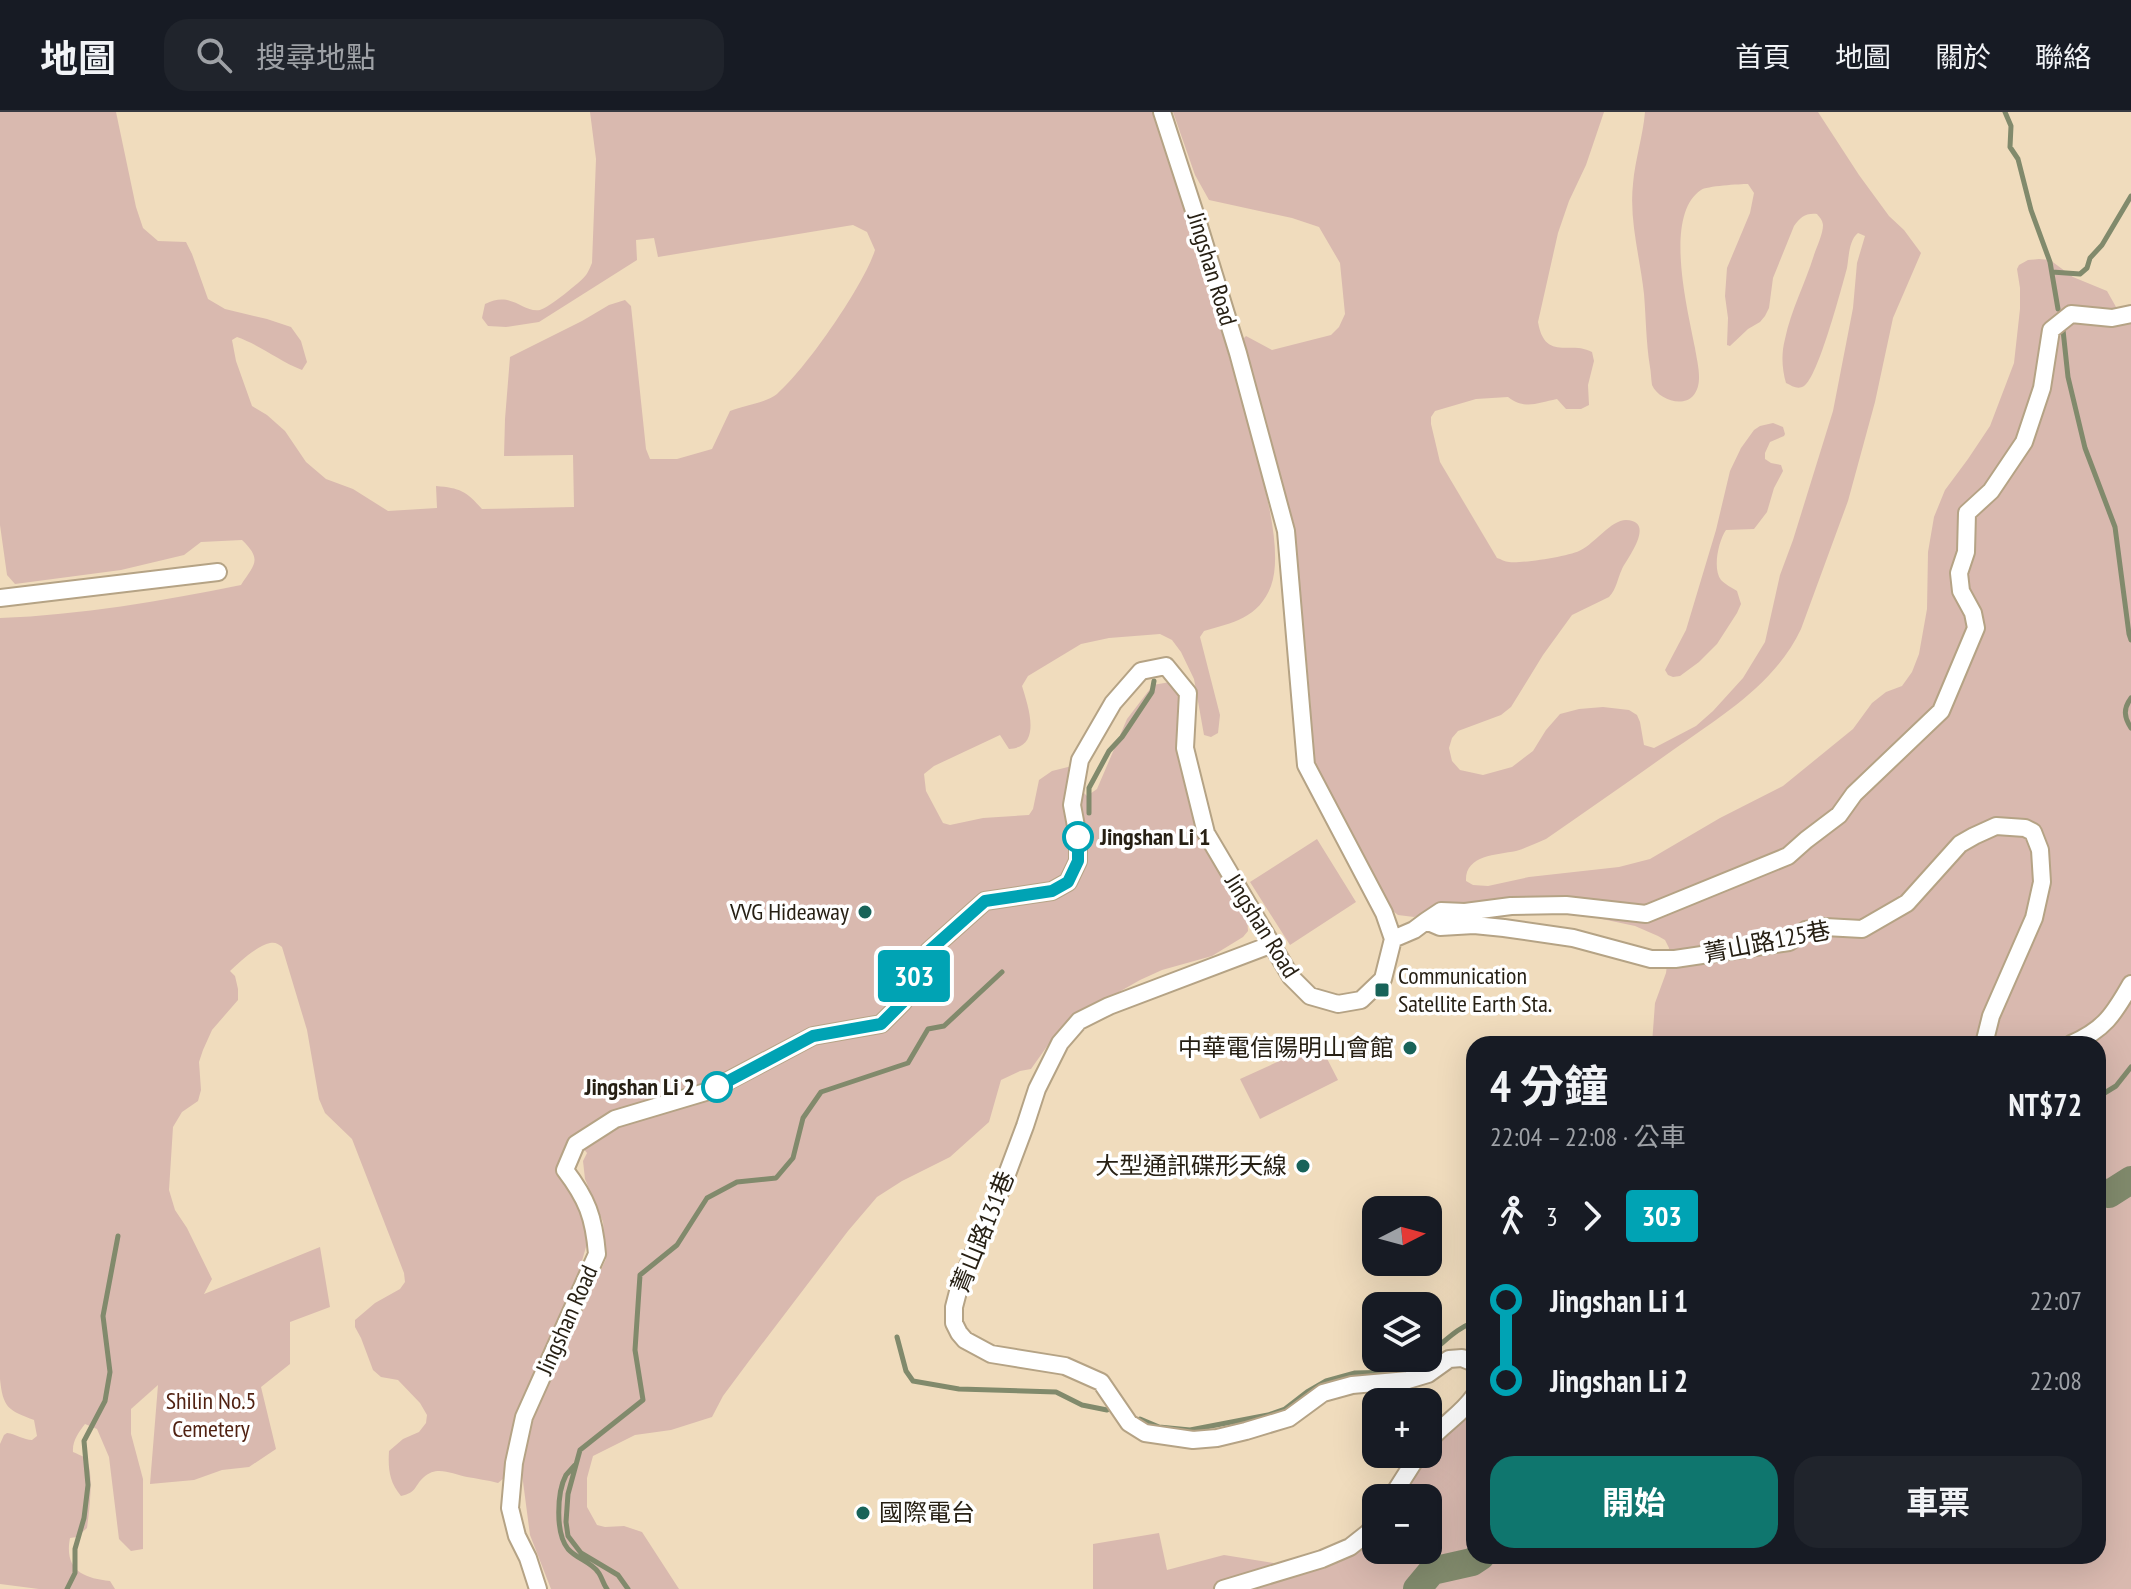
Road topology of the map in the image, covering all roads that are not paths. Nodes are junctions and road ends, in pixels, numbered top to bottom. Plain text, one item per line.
1 (1162, 112) edge
2 (2131, 314) edge
3 (218, 572) dead end
4 (0, 598) edge
5 (1426, 921) junction
6 (1393, 939) junction
7 (1270, 945) junction
8 (2131, 984) edge
9 (1986, 1036) edge
10 (2090, 1036) edge
11 (1466, 1360) edge
12 (1466, 1408) edge
13 (1442, 1426) edge
14 (1362, 1538) edge
15 (538, 1589) edge
16 (1223, 1589) edge

1 - 6 street, Jingshan Road
2 - 5 street
3 - 4 street
5 - 6 street
5 - 9 street, 菁山路125巷
6 - 7 street, Jingshan Road
7 - 11 street, 菁山路131巷
7 - 15 street, Jingshan Road
8 - 10 street
12 - 13 street
14 - 16 street

